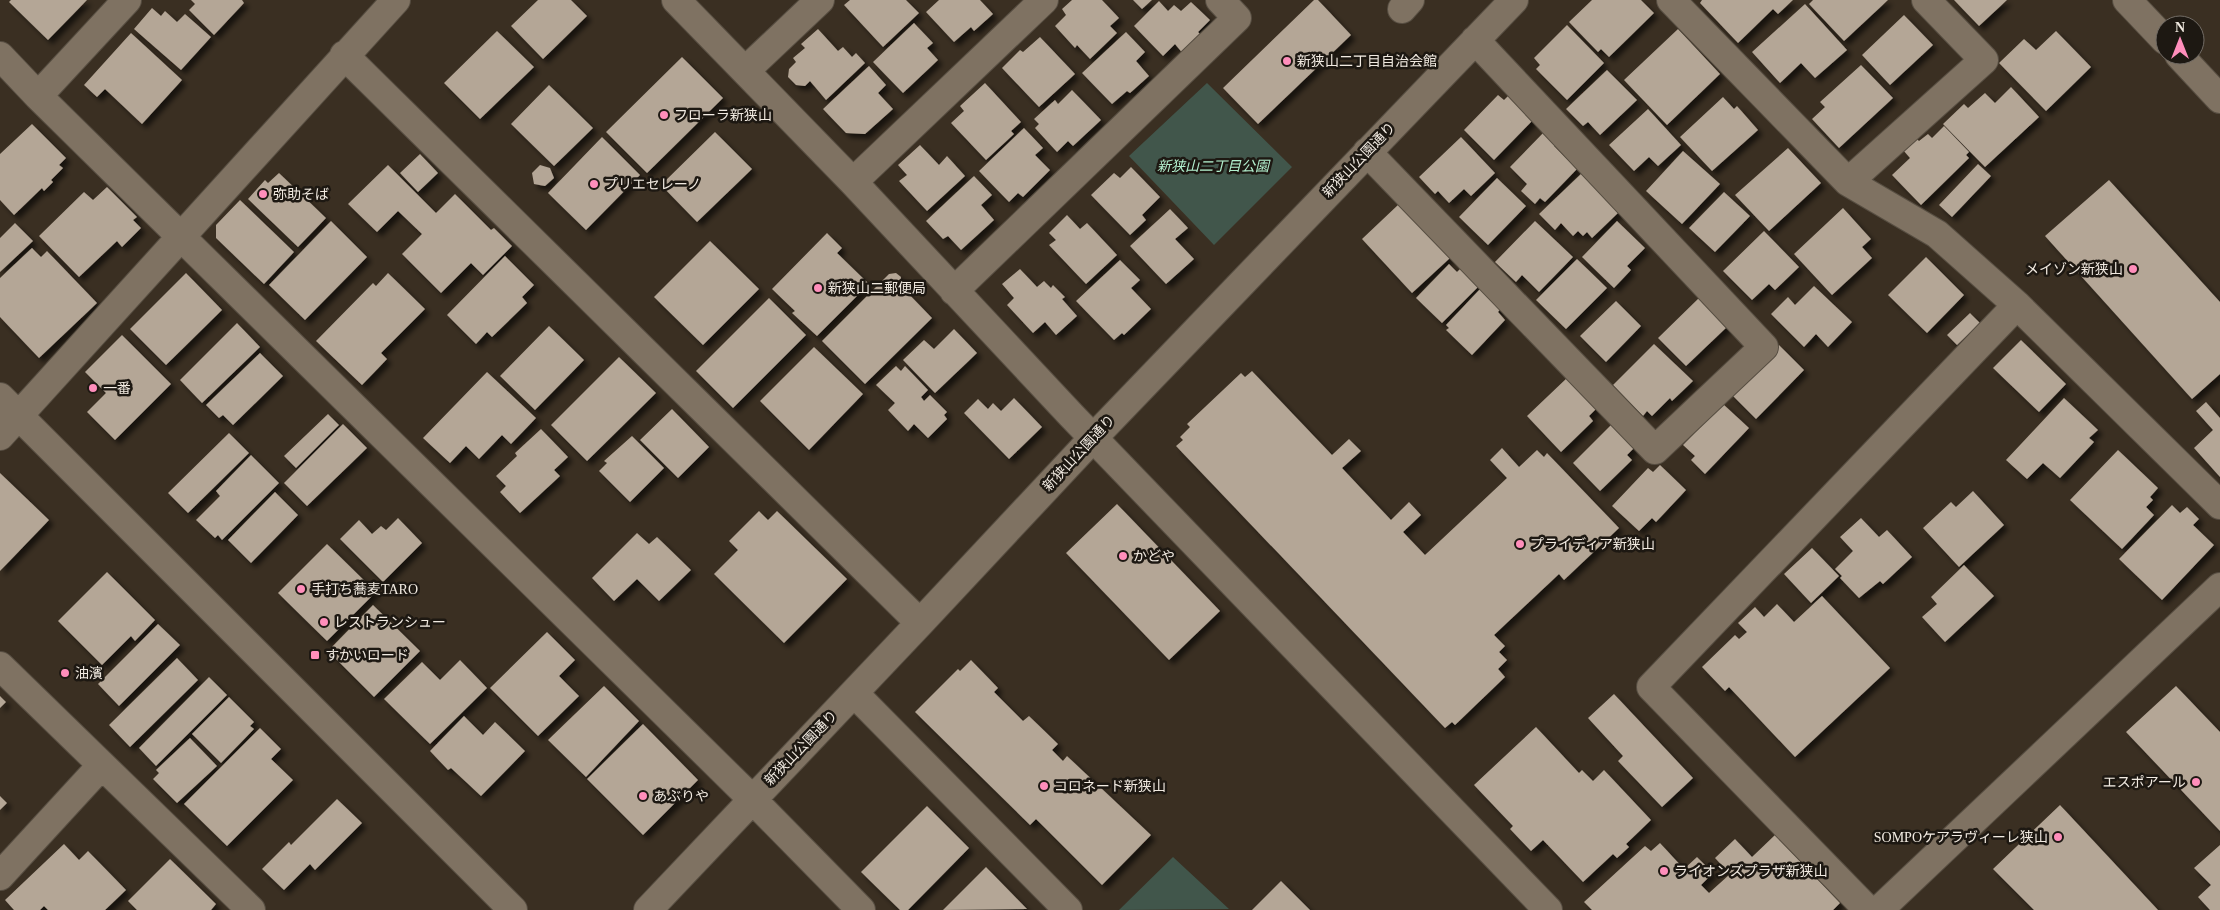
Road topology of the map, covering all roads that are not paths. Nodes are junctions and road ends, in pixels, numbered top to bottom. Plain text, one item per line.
1 (127, 0) edge
2 (396, 0) edge
3 (676, 0) edge
4 (820, 0) edge
5 (1044, 0) edge
6 (1220, 0) edge
7 (1514, 0) edge
8 (1671, 0) edge
9 (1926, 0) edge
10 (2127, 0) edge
11 (2155, 29) edge
12 (1475, 40) junction
13 (344, 55) junction
14 (0, 56) edge
15 (2188, 65) edge
16 (744, 71) junction
17 (38, 96) junction
18 (2220, 99) edge
19 (1367, 152) junction
20 (852, 182) junction
21 (1848, 182) junction
22 (181, 236) junction
23 (954, 291) junction
24 (2017, 305) junction
25 (0, 397) edge
26 (19, 416) junction
27 (0, 436) edge
28 (1094, 437) junction
29 (2220, 505) edge
30 (2220, 587) edge
31 (920, 624) junction
32 (0, 666) edge
33 (854, 693) junction
34 (101, 766) junction
35 (752, 799) junction
36 (0, 876) edge
37 (251, 910) edge
38 (513, 910) edge
39 (648, 910) edge
40 (861, 910) edge
41 (1068, 910) edge
42 (1548, 910) edge
43 (1868, 910) edge
44 (1879, 910) edge

1 - 17 street
2 - 13 street
3 - 16 street
4 - 16 street
5 - 20 street
6 - 23 street
7 - 12 street, 新狭山公園通り
8 - 21 street
9 - 21 street
10 - 11 street
12 - 19 street, 新狭山公園通り
12 - 19 street
13 - 22 street
13 - 31 street
14 - 17 street
15 - 18 street
16 - 20 street
17 - 22 street
19 - 28 street, 新狭山公園通り
20 - 23 street
21 - 24 street
22 - 26 street
22 - 35 street
23 - 28 street
24 - 29 street
24 - 43 street
25 - 26 street
26 - 27 street
26 - 38 street
28 - 31 street, 新狭山公園通り
28 - 42 street
30 - 44 street
31 - 33 street, 新狭山公園通り
32 - 34 street
33 - 35 street, 新狭山公園通り
33 - 41 street
34 - 36 street
34 - 37 street
35 - 39 street, 新狭山公園通り
35 - 40 street

